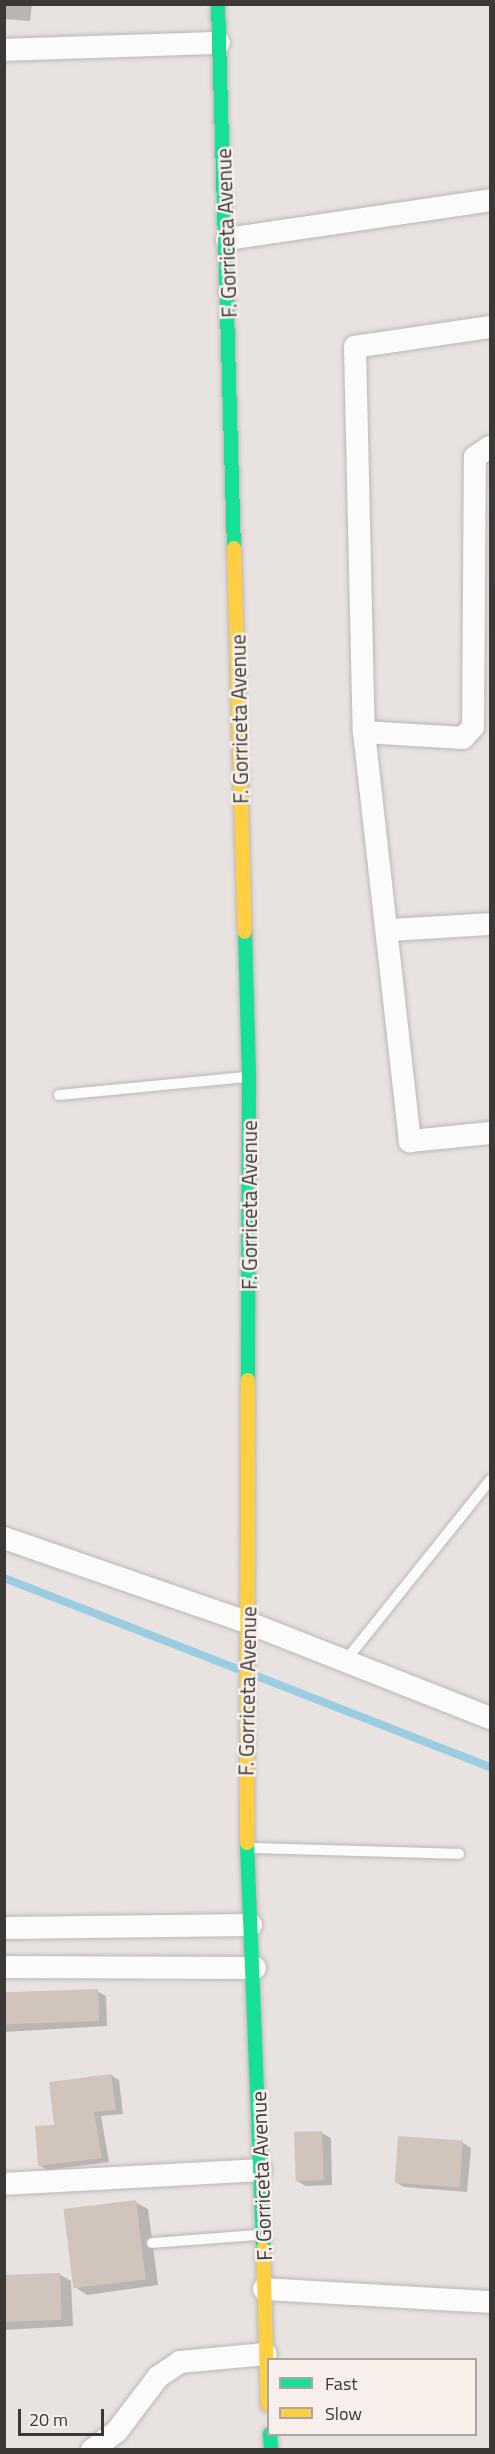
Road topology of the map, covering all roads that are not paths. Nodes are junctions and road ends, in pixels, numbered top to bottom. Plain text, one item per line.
1 (218, 4) edge
2 (219, 43) junction
3 (4, 50) edge
4 (490, 200) edge
5 (227, 239) junction
6 (490, 327) edge
7 (490, 447) edge
8 (364, 732) junction
9 (490, 924) edge
10 (389, 930) junction
11 (249, 1077) junction
12 (59, 1095) dead end
13 (490, 1133) edge
14 (490, 1480) edge
15 (4, 1538) edge
16 (249, 1623) junction
17 (346, 1660) junction
18 (490, 1718) edge
19 (247, 1848) junction
20 (459, 1854) dead end
21 (251, 1925) junction
22 (4, 1928) edge
23 (4, 1967) edge
24 (255, 1968) junction
25 (261, 2170) junction
26 (4, 2184) edge
27 (262, 2235) junction
28 (152, 2243) dead end
29 (264, 2289) junction
30 (490, 2302) edge
31 (266, 2354) junction
32 (267, 2380) edge
33 (92, 2450) edge

1 - 2 main road, F. Gorriceta Avenue
2 - 3 street
2 - 5 main road, F. Gorriceta Avenue
4 - 5 street
5 - 11 main road, F. Gorriceta Avenue
6 - 8 street
7 - 8 street
8 - 10 street
9 - 10 street
10 - 13 street
11 - 12 lane
11 - 16 main road, F. Gorriceta Avenue
14 - 17 lane
15 - 16 street
16 - 17 street
16 - 19 main road, F. Gorriceta Avenue
17 - 18 street
19 - 20 lane
19 - 21 main road, F. Gorriceta Avenue
21 - 22 street
21 - 24 main road, F. Gorriceta Avenue
23 - 24 street
24 - 25 main road, F. Gorriceta Avenue
25 - 26 street
25 - 27 main road, F. Gorriceta Avenue
27 - 28 lane
27 - 29 main road, F. Gorriceta Avenue
29 - 30 street
29 - 31 main road, F. Gorriceta Avenue
31 - 32 main road, F. Gorriceta Avenue
31 - 33 street

